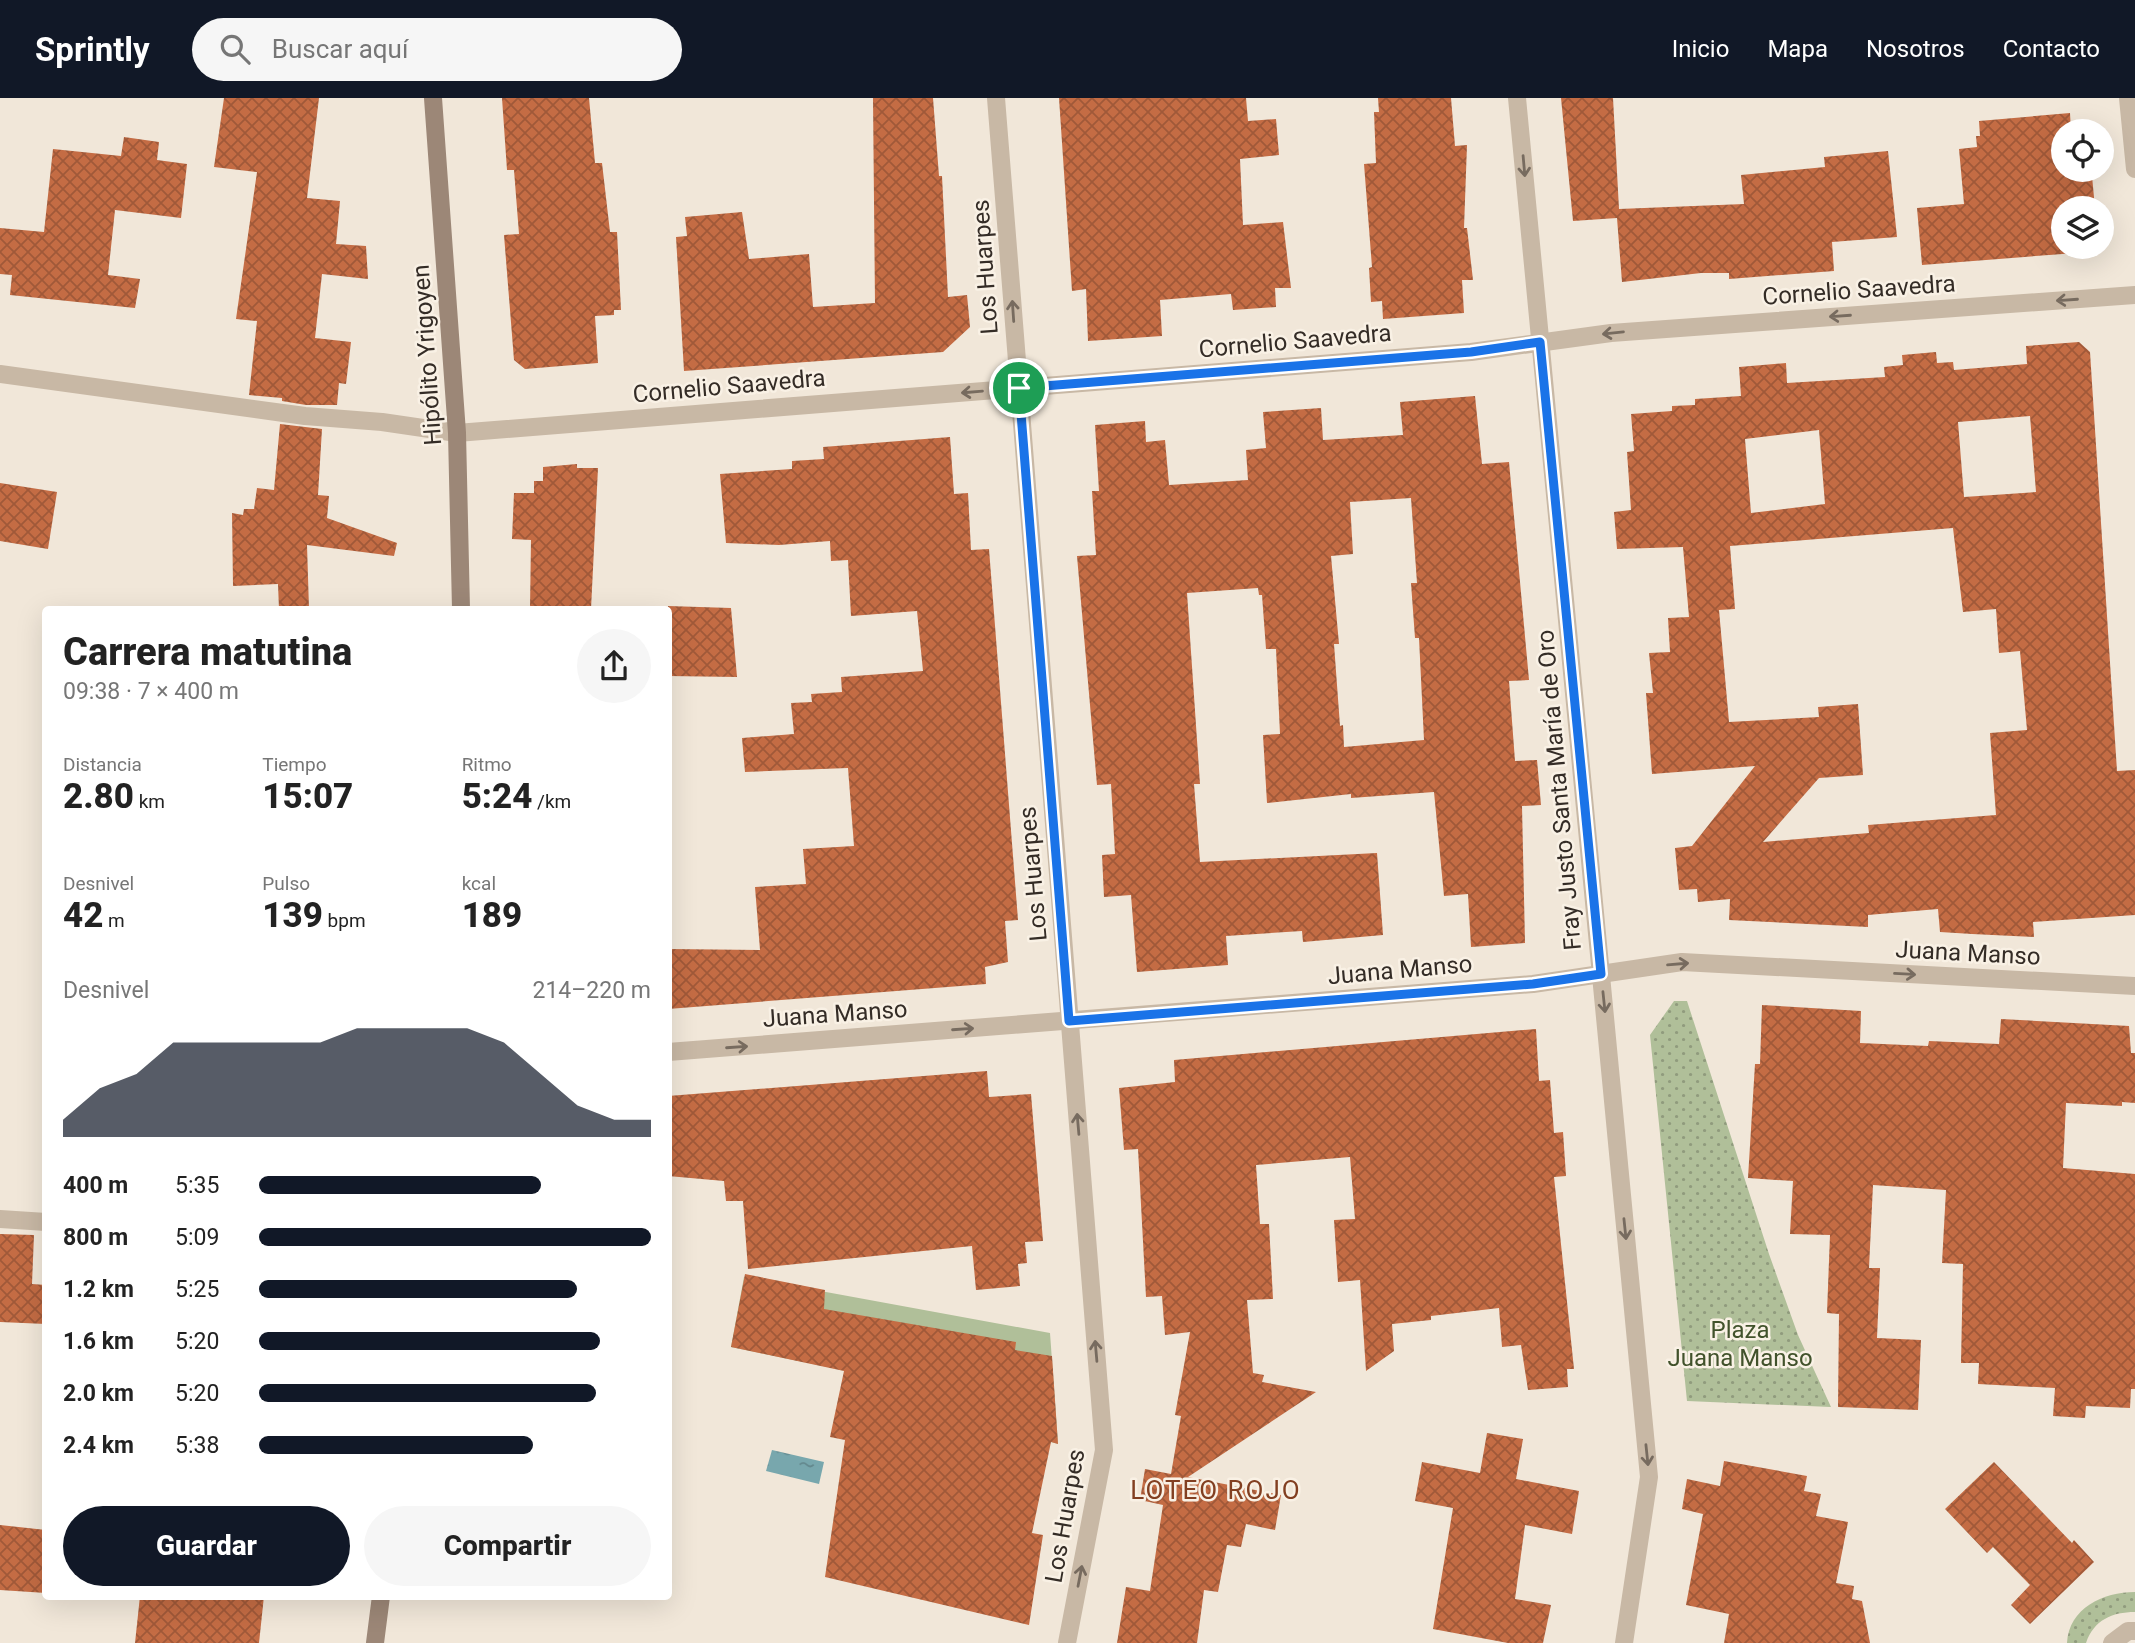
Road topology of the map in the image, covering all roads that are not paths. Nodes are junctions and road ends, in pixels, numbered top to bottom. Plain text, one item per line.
1 (433, 98) edge
2 (996, 98) edge
3 (1517, 98) edge
4 (2128, 98) edge
5 (2135, 169) edge
6 (2135, 295) edge
7 (1540, 342) junction
8 (0, 374) edge
9 (1019, 388) junction
10 (457, 433) junction
11 (461, 606) edge
12 (1601, 974) junction
13 (2135, 986) edge
14 (1069, 1021) junction
15 (672, 1052) edge
16 (0, 1219) edge
17 (42, 1222) edge
18 (380, 1600) edge
19 (2135, 1631) edge
20 (375, 1643) edge
21 (1067, 1643) edge
22 (1623, 1643) edge
23 (2112, 1643) edge

1 - 10 main road, Hipólito Yrigoyen
9 -> 2 street, Los Huarpes
3 -> 7 street, Fray Justo Santa María de Oro
4 - 5 street
6 -> 7 street, Cornelio Saavedra
7 - 9 street, Cornelio Saavedra
7 - 12 street, Fray Justo Santa María de Oro
8 - 10 street, Cornelio Saavedra
9 -> 10 street, Cornelio Saavedra
9 - 14 street, Los Huarpes
10 - 11 main road, Hipólito Yrigoyen
12 -> 13 street, Juana Manso
12 - 14 street, Juana Manso
12 -> 22 street, Fray Justo Santa María de Oro
15 -> 14 street, Juana Manso
21 -> 14 street, Los Huarpes
16 - 17 street
18 - 20 main road
19 - 23 street

